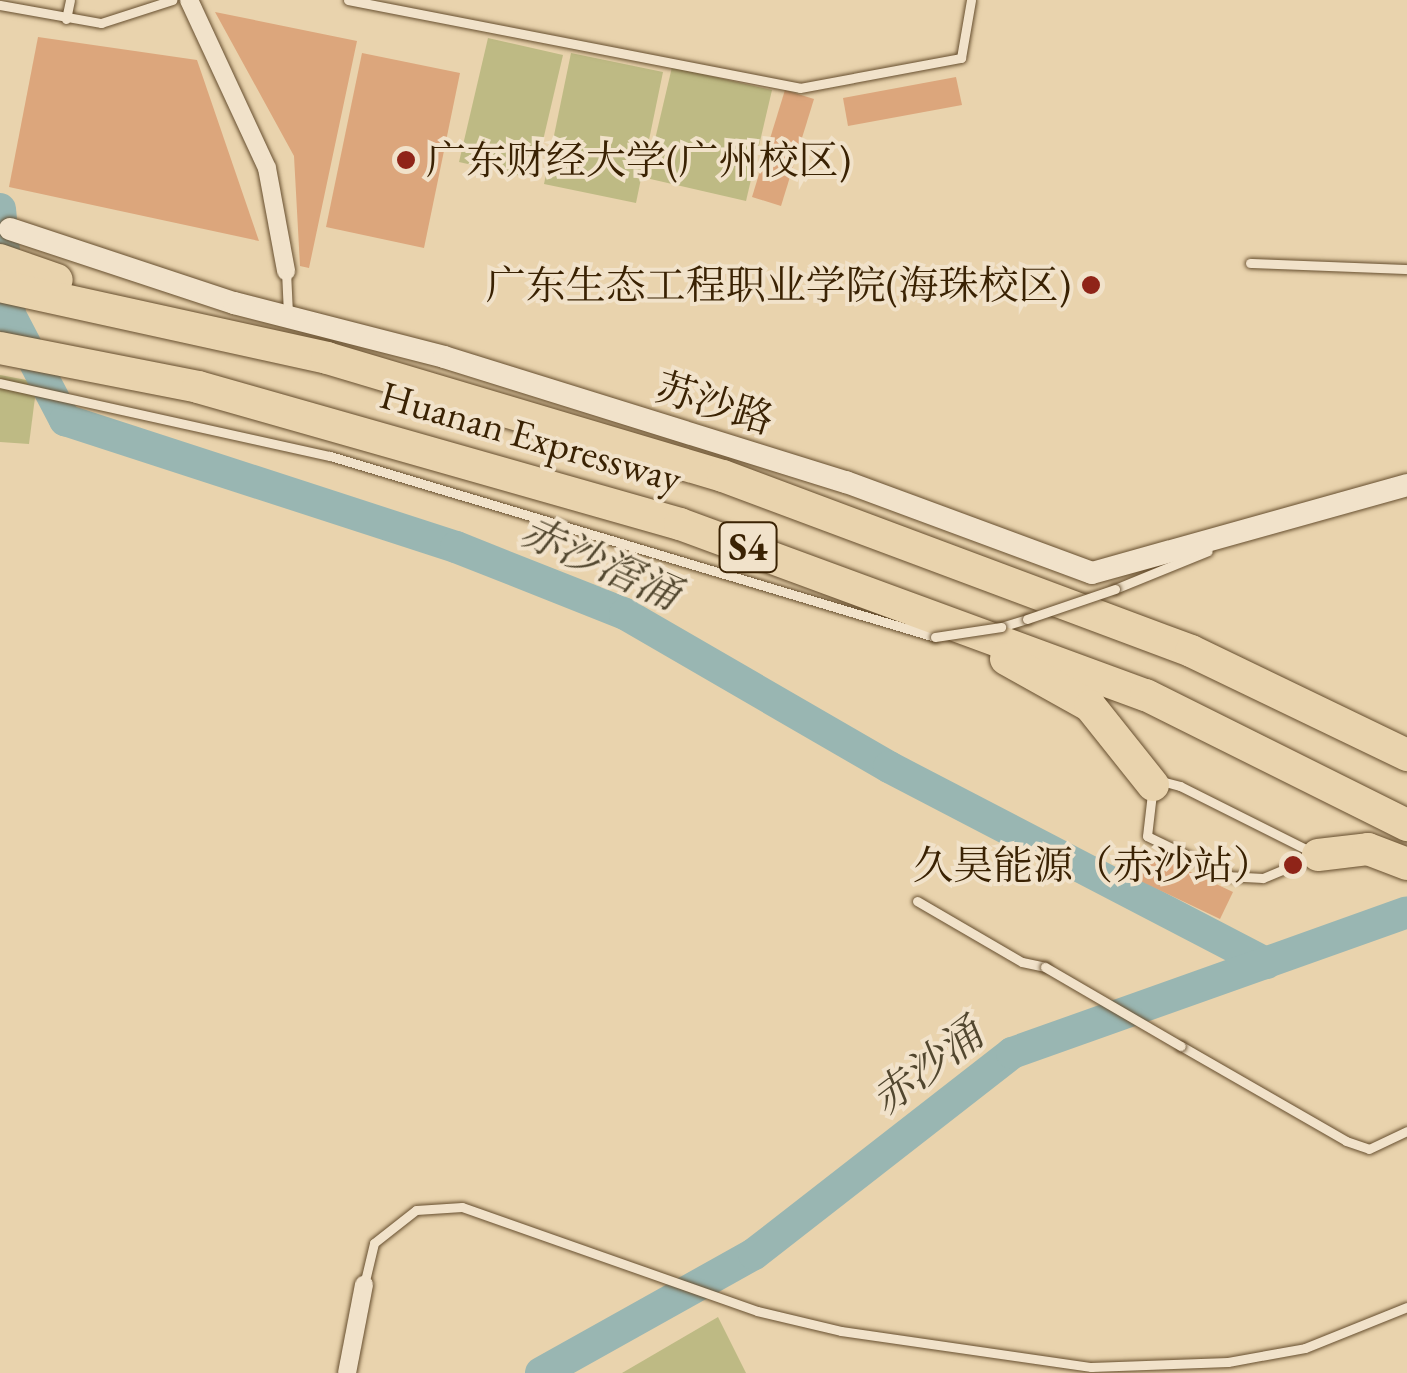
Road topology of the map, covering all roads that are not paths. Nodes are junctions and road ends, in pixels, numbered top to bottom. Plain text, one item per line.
1 (39, 0) edge
2 (70, 0) edge
3 (172, 0) edge
4 (189, 0) edge
5 (348, 0) edge
6 (971, 0) edge
7 (0, 5) edge
8 (37, 13) junction
9 (66, 19) junction
10 (3, 237) edge
11 (1250, 263) dead end
12 (1407, 269) edge
13 (286, 272) joint
14 (0, 286) edge
15 (65, 290) junction
16 (288, 314) junction
17 (0, 348) edge
18 (0, 383) edge
19 (1407, 485) edge
20 (1242, 534) junction
21 (868, 590) junction
22 (1407, 754) edge
23 (1153, 785) junction
24 (1407, 825) edge
25 (1318, 855) junction
26 (1407, 864) edge
27 (917, 901) dead end
28 (1407, 1131) edge
29 (364, 1286) joint
30 (1407, 1307) edge
31 (346, 1373) edge

1 - 8 lane
2 - 9 lane
3 - 9 lane
4 - 13 street
5 - 6 lane
7 - 8 lane
8 - 9 lane
10 - 15 highway
10 - 16 street, 苏沙路
11 - 12 lane
13 - 16 lane
14 - 15 highway, Huanan Expressway / S4
15 - 22 highway, Huanan Expressway / S4
16 - 20 street, 苏沙路
17 - 21 highway, Huanan Expressway / S4
18 - 20 lane, bridge
19 - 20 street, 苏沙路
21 - 23 highway
21 - 24 highway, Huanan Expressway / S4
23 - 25 lane
23 - 25 lane
25 - 26 highway
27 - 28 lane, bridge
29 - 30 lane
29 - 31 street

